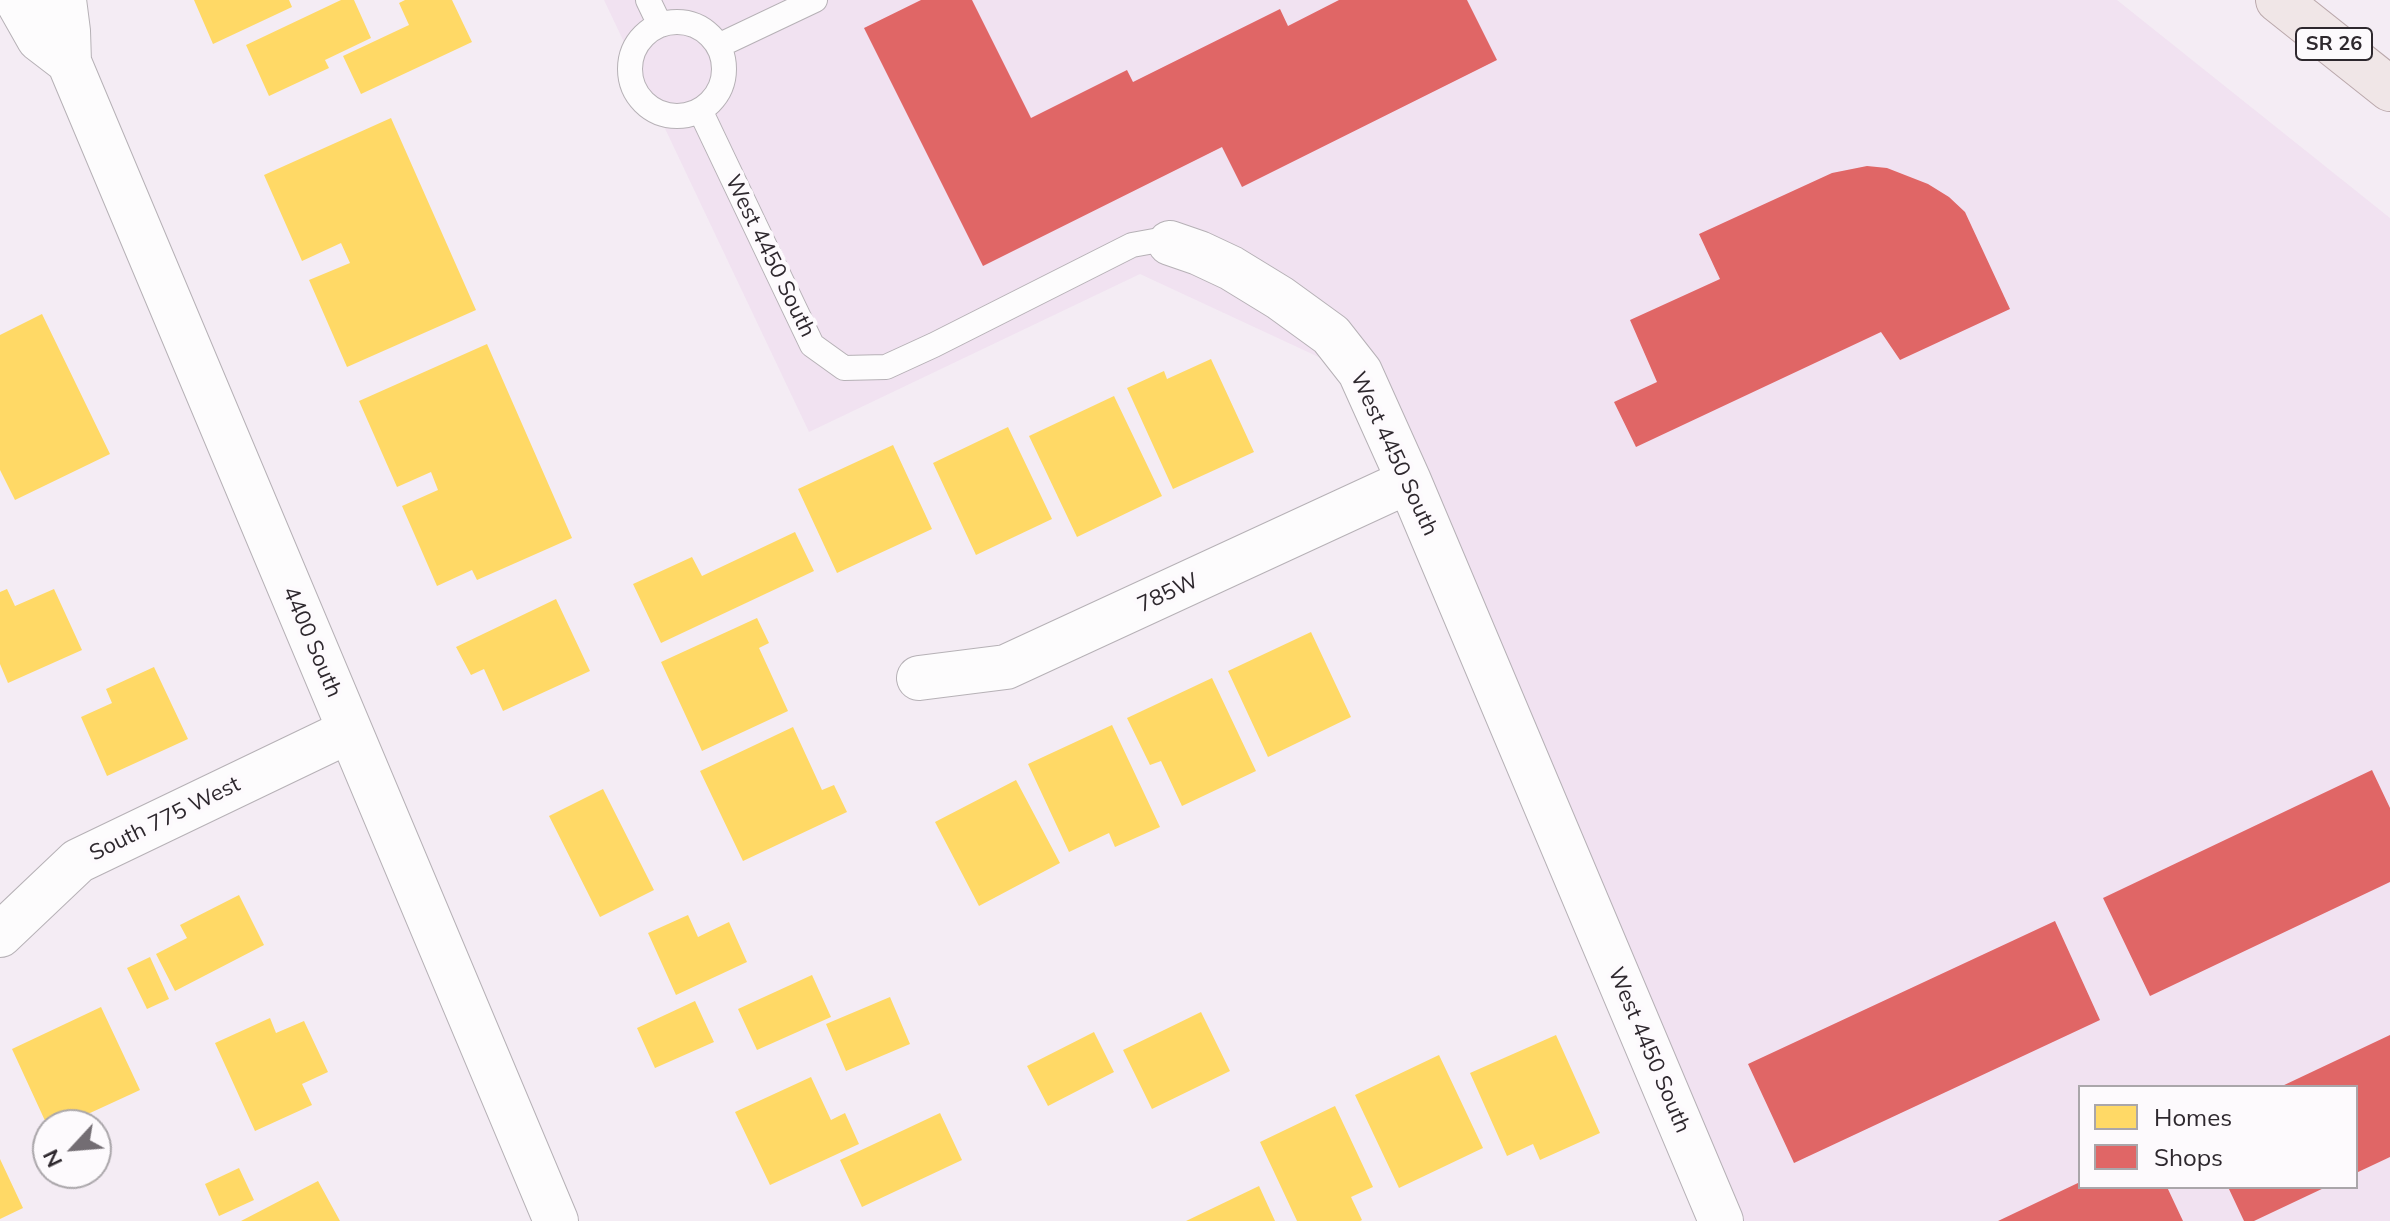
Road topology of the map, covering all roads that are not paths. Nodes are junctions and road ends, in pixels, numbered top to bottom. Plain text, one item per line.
1 (17, 0) edge
2 (64, 0) edge
3 (648, 0) edge
4 (815, 0) edge
5 (2278, 0) edge
6 (660, 25) junction
7 (718, 46) junction
8 (69, 62) junction
9 (2390, 89) edge
10 (700, 110) junction
11 (1170, 243) joint
12 (1409, 481) junction
13 (919, 678) dead end
14 (349, 731) junction
15 (0, 935) edge
16 (556, 1221) edge
17 (1721, 1221) edge

1 - 8 street
2 - 8 street
3 - 6 lane
4 - 7 lane
5 - 9 main road, SR 26
6 - 7 lane
6 - 10 lane
7 - 10 lane
8 - 14 street, 4400 South
10 - 11 lane, West 4450 South
11 - 12 street, West 4450 South
12 - 13 street, 785W
12 - 17 street, West 4450 South
14 - 15 street, South 775 West
14 - 16 street, 4400 South

